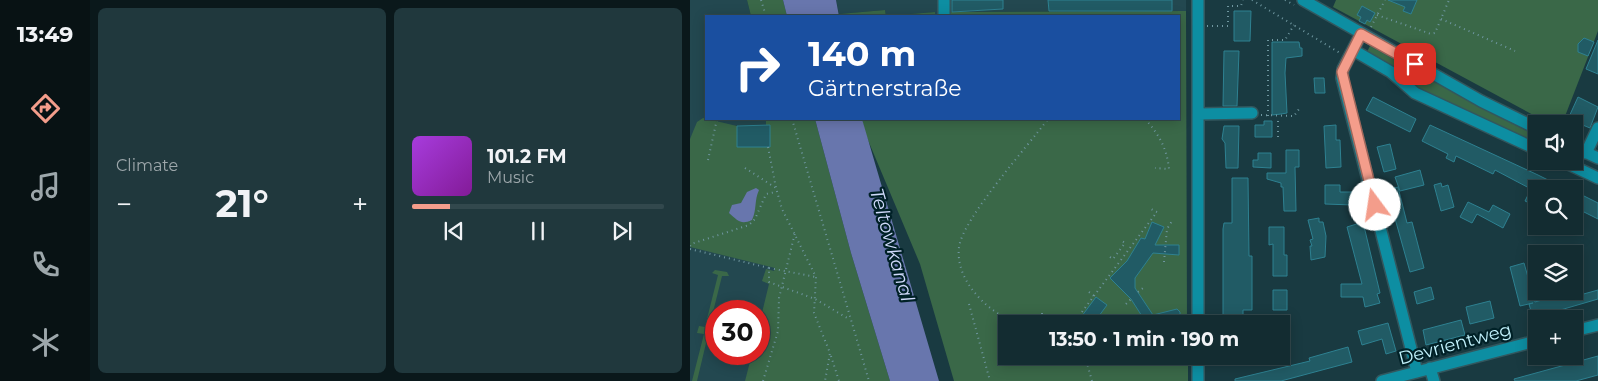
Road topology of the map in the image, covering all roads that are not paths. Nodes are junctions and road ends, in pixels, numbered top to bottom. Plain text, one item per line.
1 (944, 0) edge
2 (1198, 0) edge
3 (1304, 0) edge
4 (1322, 5) edge
5 (944, 15) edge
6 (1361, 34) junction
7 (1349, 52) junction
8 (1252, 113) road end
9 (1198, 114) junction
10 (1528, 124) edge
11 (1598, 128) edge
12 (1528, 145) edge
13 (1583, 152) edge
14 (1586, 153) junction
15 (1598, 158) edge
16 (1581, 170) edge
17 (1598, 178) edge
18 (1198, 315) edge
19 (1598, 324) edge
20 (1583, 328) edge
21 (1528, 343) edge
22 (1198, 365) edge
23 (1430, 368) junction
24 (1417, 372) junction
25 (1198, 381) edge
26 (1382, 381) edge
27 (1434, 381) edge

1 - 5 street
2 - 9 street
3 - 4 street
4 - 6 street
6 - 7 street
6 - 10 street
7 - 12 street
7 - 24 street
8 - 9 street
9 - 18 street
11 - 14 street
13 - 14 street
14 - 15 street
16 - 17 street
19 - 20 street
21 - 23 street, Devrientweg
22 - 25 street
23 - 24 street, Devrientweg
23 - 27 street
24 - 26 street, Devrientweg

